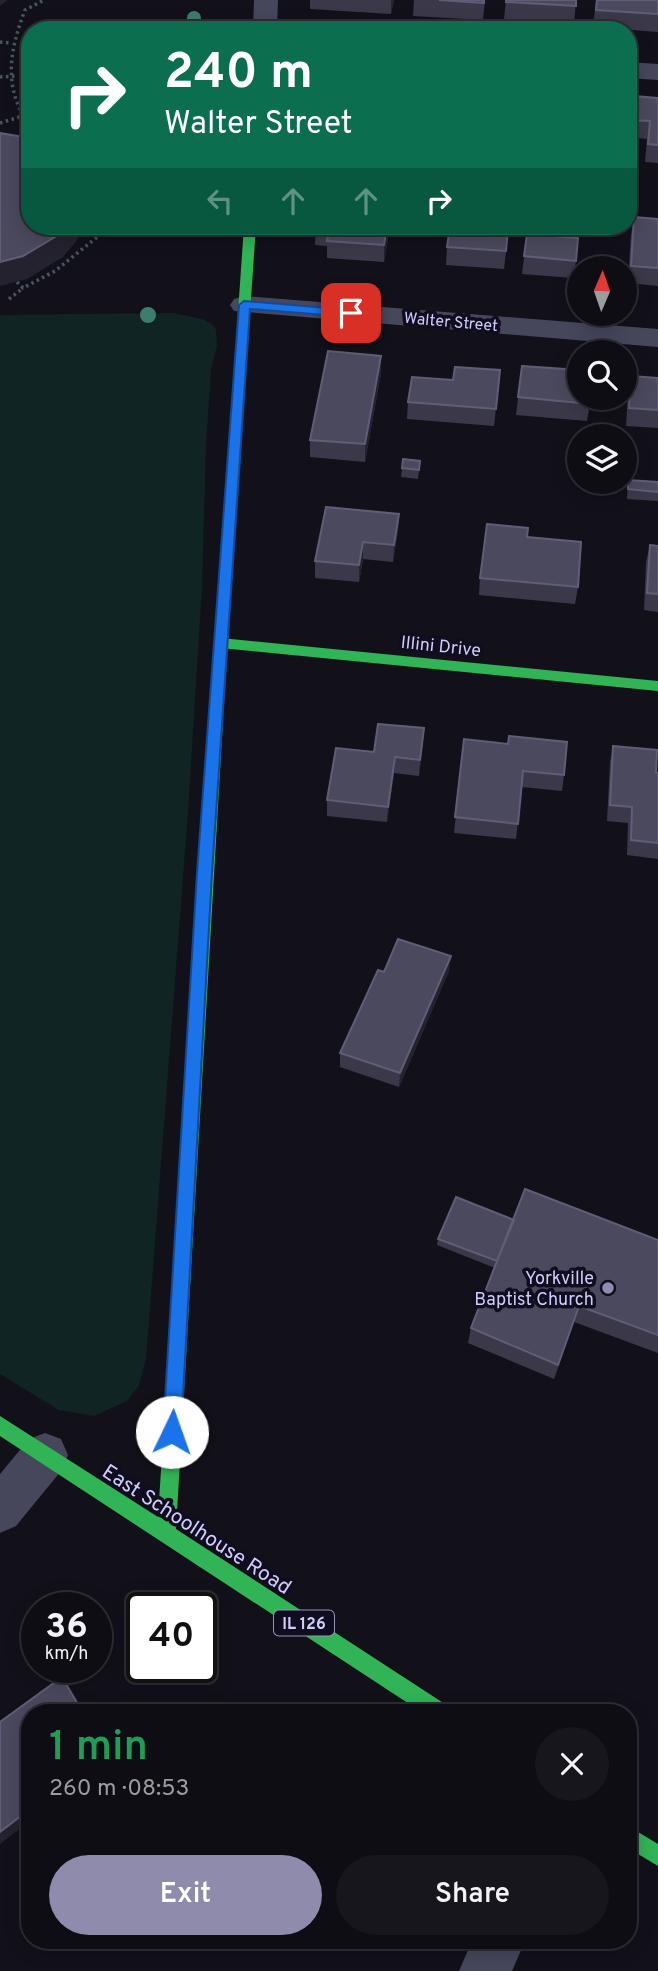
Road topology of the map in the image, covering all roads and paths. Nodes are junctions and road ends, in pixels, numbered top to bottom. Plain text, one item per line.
1 (44, 0) edge
2 (266, 0) edge
3 (265, 21) edge
4 (0, 42) edge
5 (12, 43) junction
6 (637, 71) edge
7 (658, 72) edge
8 (10, 76) junction
9 (18, 76) dead end
10 (0, 78) edge
11 (21, 110) edge
12 (21, 117) edge
13 (0, 123) edge
14 (100, 235) edge
15 (249, 235) edge
16 (16, 282) edge
17 (23, 288) junction
18 (9, 299) dead end
19 (244, 305) junction
20 (658, 338) edge
21 (221, 643) junction
22 (658, 686) edge
23 (0, 1425) edge
24 (45, 1455) junction
25 (0, 1510) edge
26 (166, 1534) junction
27 (427, 1704) edge
28 (637, 1842) edge
29 (658, 1856) edge
30 (495, 1949) edge
31 (485, 1971) edge

1 - 5 path
2 - 3 street
4 - 5 path
5 - 8 path
6 - 7 street
8 - 9 path
8 - 10 path
8 - 11 path
12 - 13 path
14 - 17 path
15 - 19 street
16 - 17 path
17 - 18 path
19 - 20 street, Walter Street
19 - 21 street
21 - 22 street, Illini Drive
21 - 26 street
23 - 24 street, East Schoolhouse Road
24 - 25 street
24 - 26 street, East Schoolhouse Road
26 - 27 street, East Schoolhouse Road / IL 126
28 - 29 street
30 - 31 street

